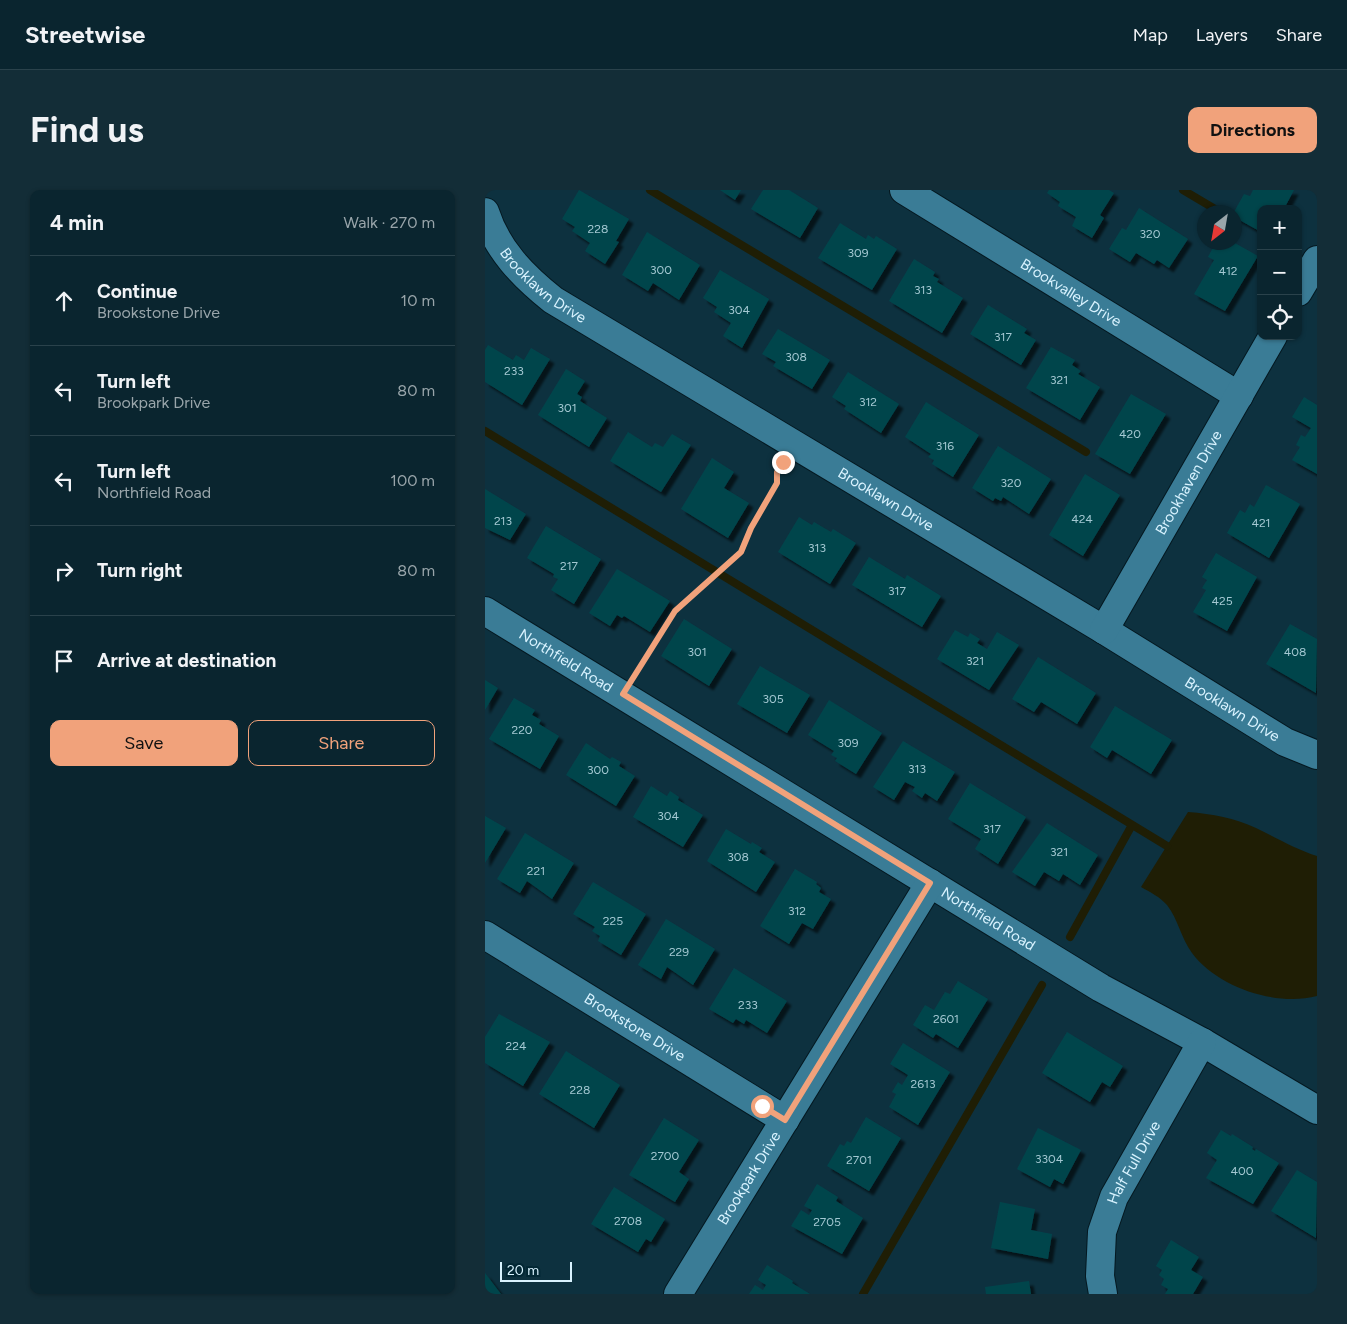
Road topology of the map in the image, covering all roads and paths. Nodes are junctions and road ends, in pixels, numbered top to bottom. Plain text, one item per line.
1 (904, 190) edge
2 (485, 212) edge
3 (1317, 260) edge
4 (1302, 285) edge
5 (1271, 340) edge
6 (1239, 396) junction
7 (794, 444) junction
8 (485, 611) edge
9 (1104, 630) junction
10 (623, 694) junction
11 (1317, 755) edge
12 (930, 883) junction
13 (485, 935) edge
14 (1202, 1042) junction
15 (1317, 1110) edge
16 (785, 1120) junction
17 (678, 1294) edge
18 (1103, 1294) edge

1 - 6 street, Brookvalley Drive
2 - 7 street, Brooklawn Drive
3 - 4 street
5 - 6 street, Brookhaven Drive
6 - 9 street, Brookhaven Drive
7 - 9 street, Brooklawn Drive
7 - 10 path
8 - 10 street, Northfield Road
9 - 11 street, Brooklawn Drive
10 - 12 street, Northfield Road
12 - 14 street, Northfield Road
12 - 16 street, Brookpark Drive
13 - 16 street, Brookstone Drive
14 - 15 street, Northfield Road
14 - 18 street, Half Full Drive
16 - 17 street, Brookpark Drive

